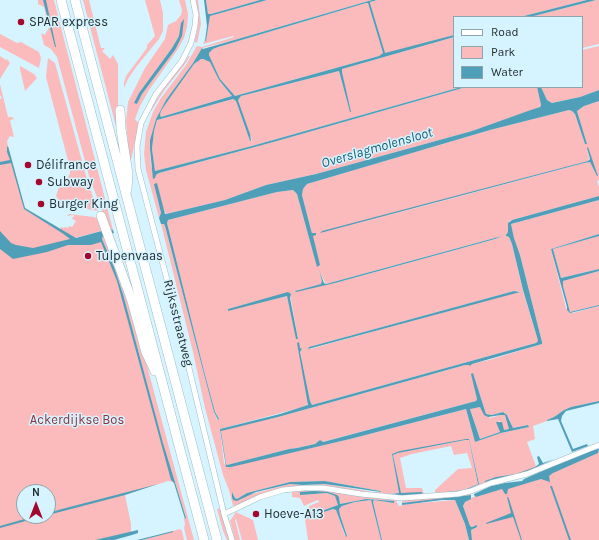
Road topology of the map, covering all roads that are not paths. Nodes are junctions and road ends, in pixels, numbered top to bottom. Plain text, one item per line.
1 (61, 0) edge
2 (75, 0) edge
3 (194, 0) edge
4 (120, 110) dead end
5 (127, 197) junction
6 (101, 216) dead end
7 (166, 396) junction
8 (599, 445) edge
9 (224, 514) junction
10 (204, 540) edge
11 (217, 540) edge
12 (232, 540) edge

1 - 7 highway
2 - 5 highway
3 - 9 street, Rijksstraatweg
4 - 5 highway
5 - 11 highway
6 - 7 highway
7 - 10 highway
8 - 9 street
9 - 12 street, Rijksstraatweg

